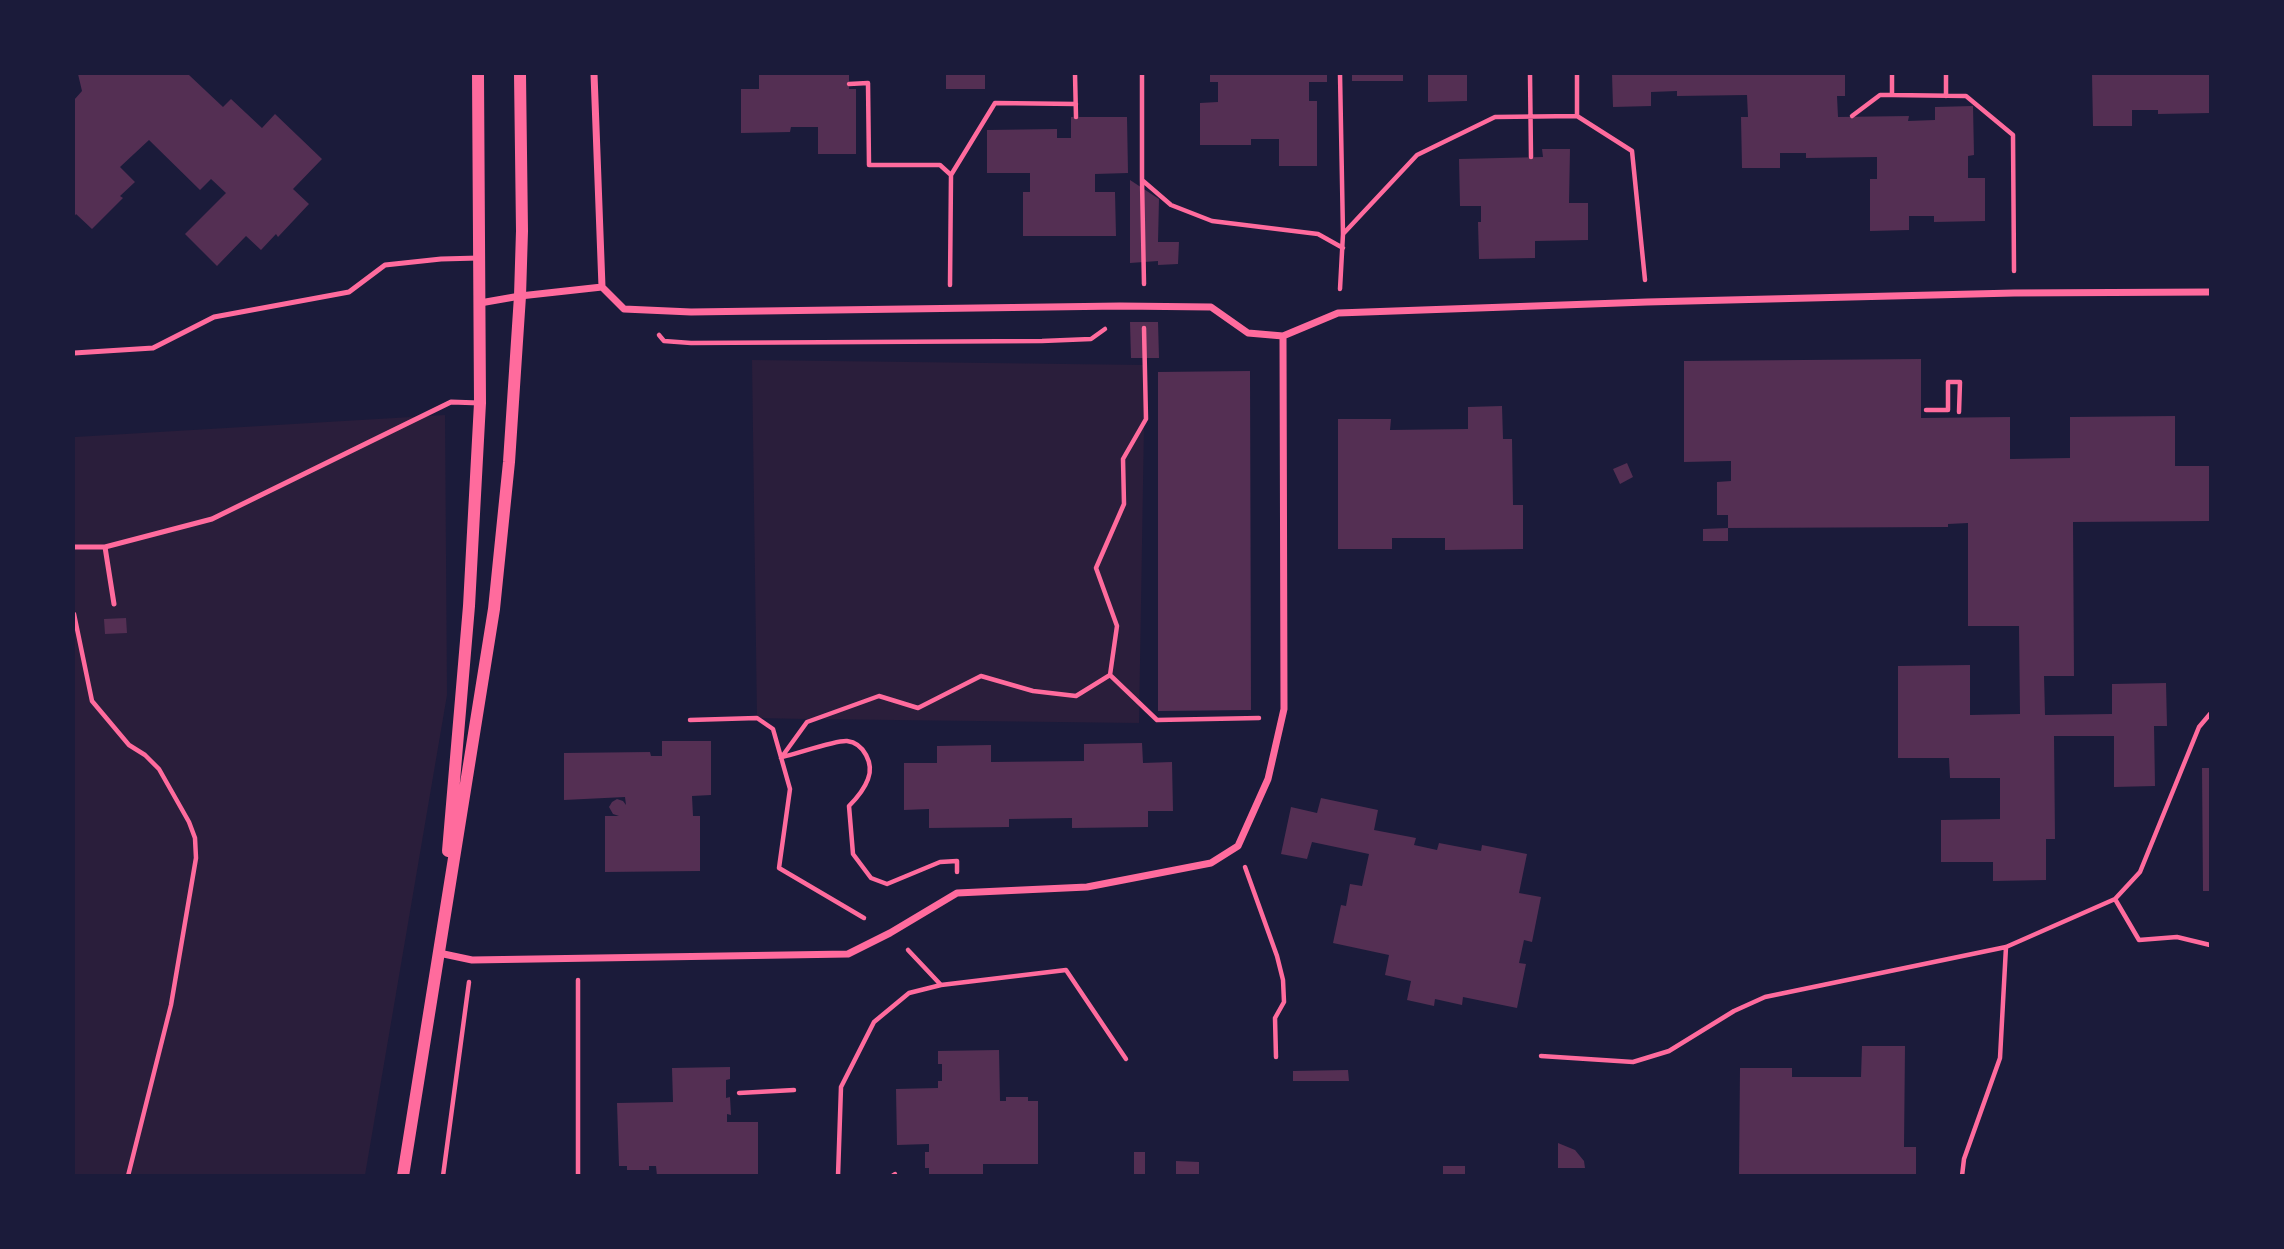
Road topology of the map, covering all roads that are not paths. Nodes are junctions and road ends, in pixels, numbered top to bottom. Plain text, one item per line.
1 (478, 74) edge
2 (520, 74) edge
3 (594, 74) edge
4 (479, 258) junction
5 (602, 287) junction
6 (2210, 292) edge
7 (520, 296) junction
8 (480, 303) junction
9 (1283, 335) junction
10 (74, 352) edge
11 (480, 403) junction
12 (74, 547) edge
13 (105, 547) junction
14 (114, 604) dead end
15 (439, 953) junction
16 (403, 1175) edge

1 - 4 street
2 - 7 street
3 - 5 street
4 - 8 street
4 - 10 lane
5 - 7 street
5 - 9 street
6 - 9 street
7 - 8 street
7 - 15 street
8 - 11 street
9 - 15 street
11 - 13 lane
11 - 15 street
12 - 13 lane
13 - 14 lane
15 - 16 street

